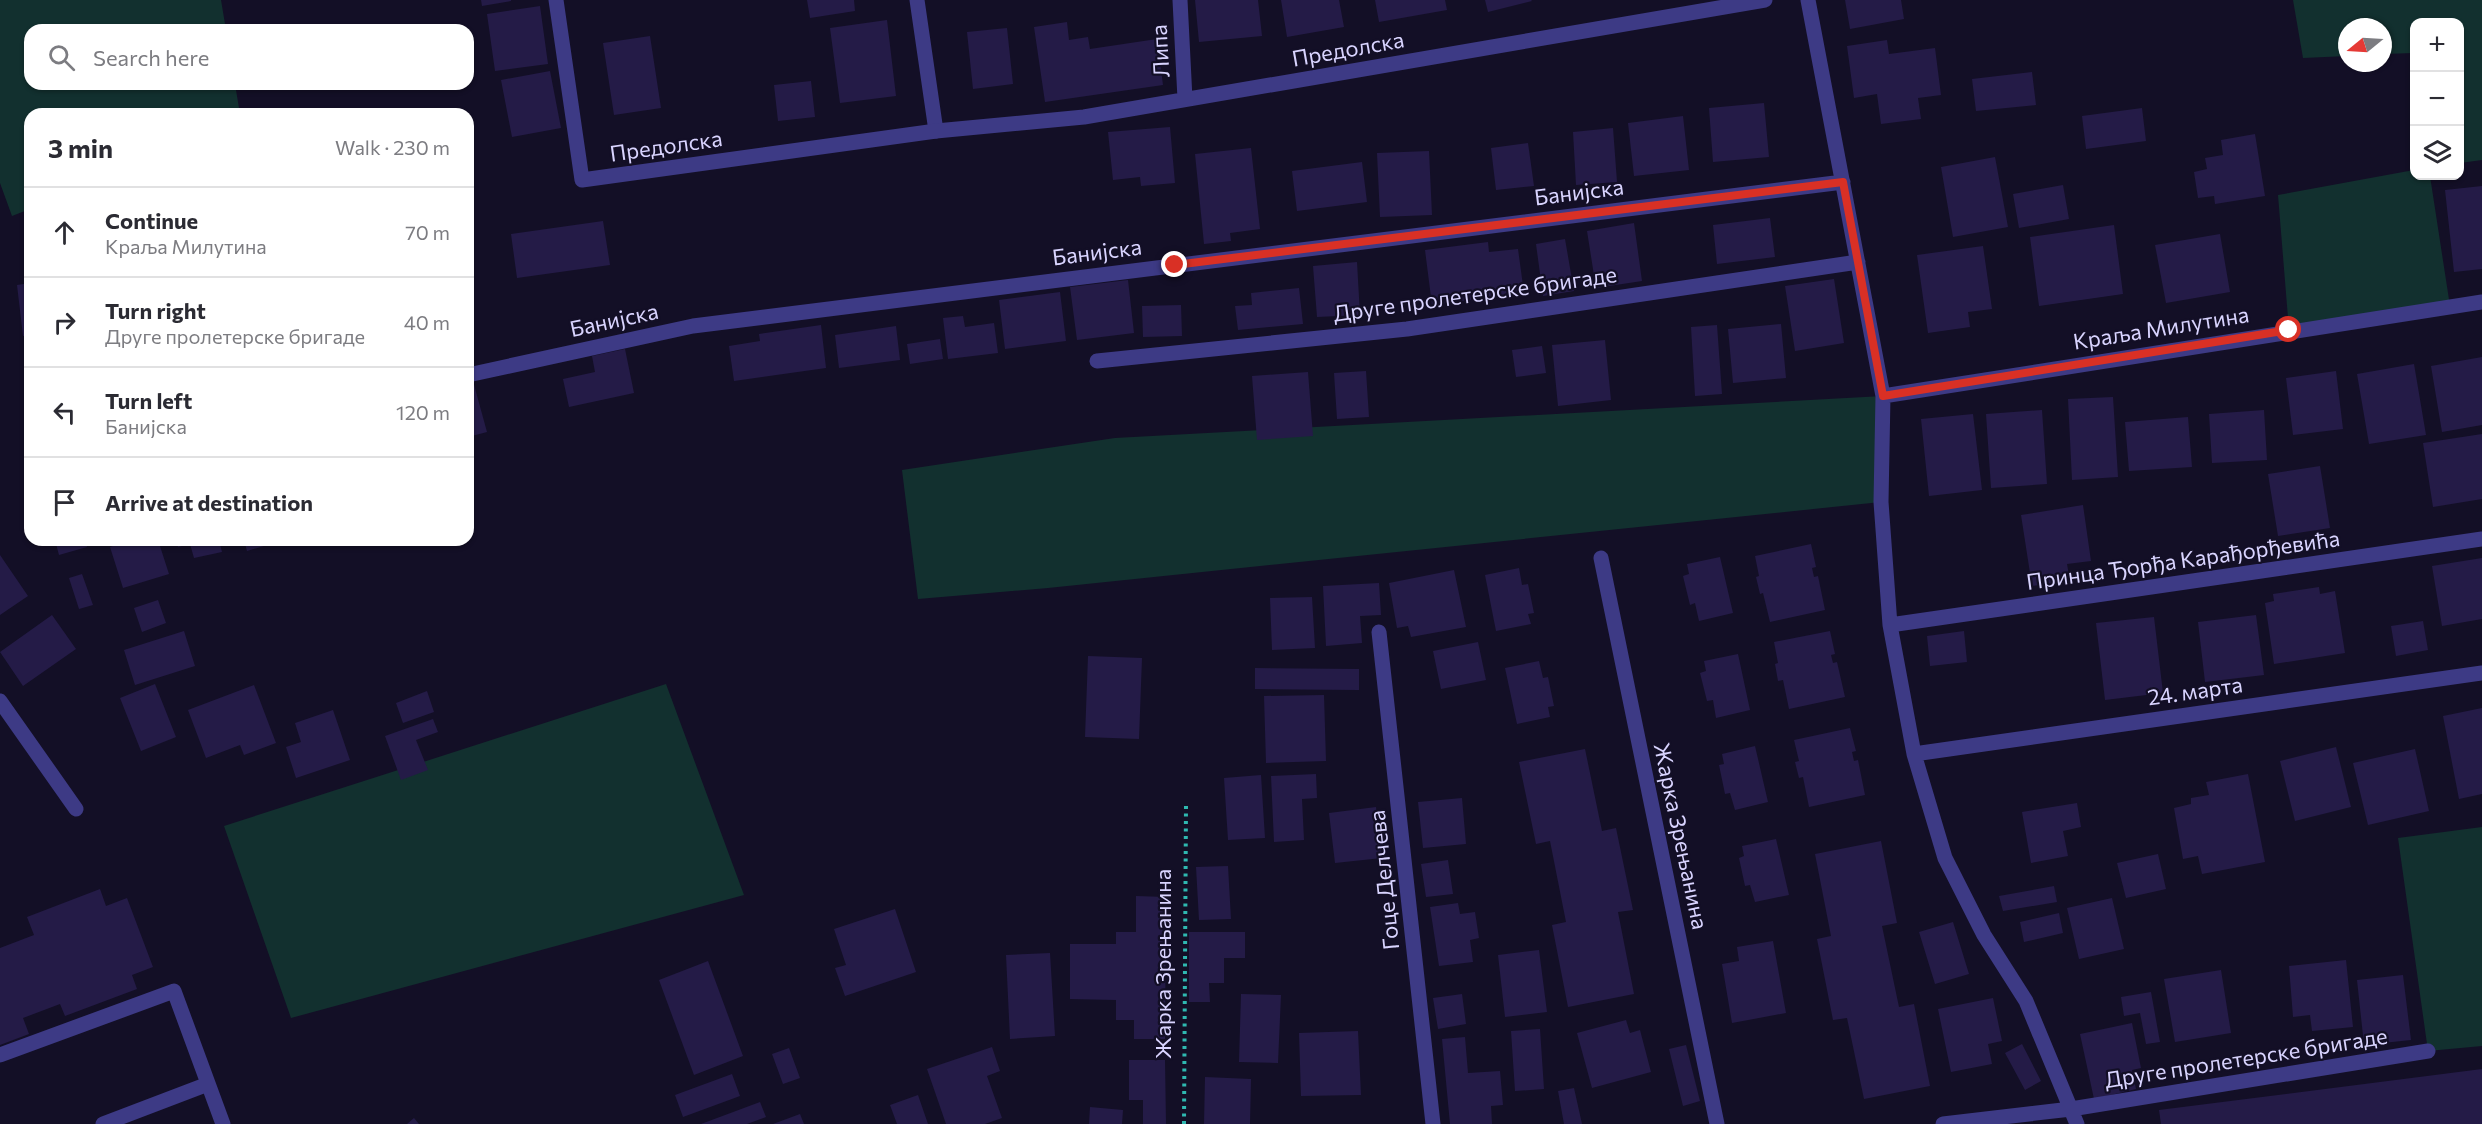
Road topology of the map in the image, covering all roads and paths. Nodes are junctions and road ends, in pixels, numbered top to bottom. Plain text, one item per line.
1 (556, 0) edge
2 (916, 0) edge
3 (1180, 0) edge
4 (1766, 0) edge
5 (1808, 0) edge
6 (1185, 99) junction
7 (936, 131) junction
8 (1843, 182) junction
9 (1858, 262) junction
10 (2482, 302) edge
11 (1097, 361) dead end
12 (474, 374) edge
13 (1883, 396) junction
14 (2482, 539) edge
15 (1601, 558) dead end
16 (1890, 625) junction
17 (1379, 632) dead end
18 (2482, 673) edge
19 (0, 701) edge
20 (1914, 754) junction
21 (1186, 804) dead end
22 (76, 809) dead end
23 (2428, 1051) dead end
24 (0, 1055) edge
25 (208, 1084) junction
26 (2071, 1109) junction
27 (103, 1124) edge
28 (223, 1124) edge
29 (1184, 1124) edge
30 (1433, 1124) edge
31 (1717, 1124) edge
32 (1943, 1124) edge
33 (2077, 1124) edge

1 - 7 street, Предолска
2 - 7 street
3 - 6 street, Липа
4 - 6 street, Предолска
5 - 8 street
6 - 7 street, Предолска
8 - 9 street
8 - 12 street, Банијска
9 - 11 street, Друге пролетерске бригаде
9 - 13 street
10 - 13 street, Краља Милутина
13 - 16 street
14 - 16 street, Принца Ђорђа Карађорђевића
15 - 31 street, Жарка Зрењанина
16 - 20 street
17 - 30 street, Гоце Делчева
18 - 20 street, 24. марта
19 - 22 street
20 - 26 street
21 - 29 path, Жарка Зрењанина
23 - 26 street, Друге пролетерске бригаде
24 - 25 street
25 - 27 street
25 - 28 street
26 - 32 street
26 - 33 street

